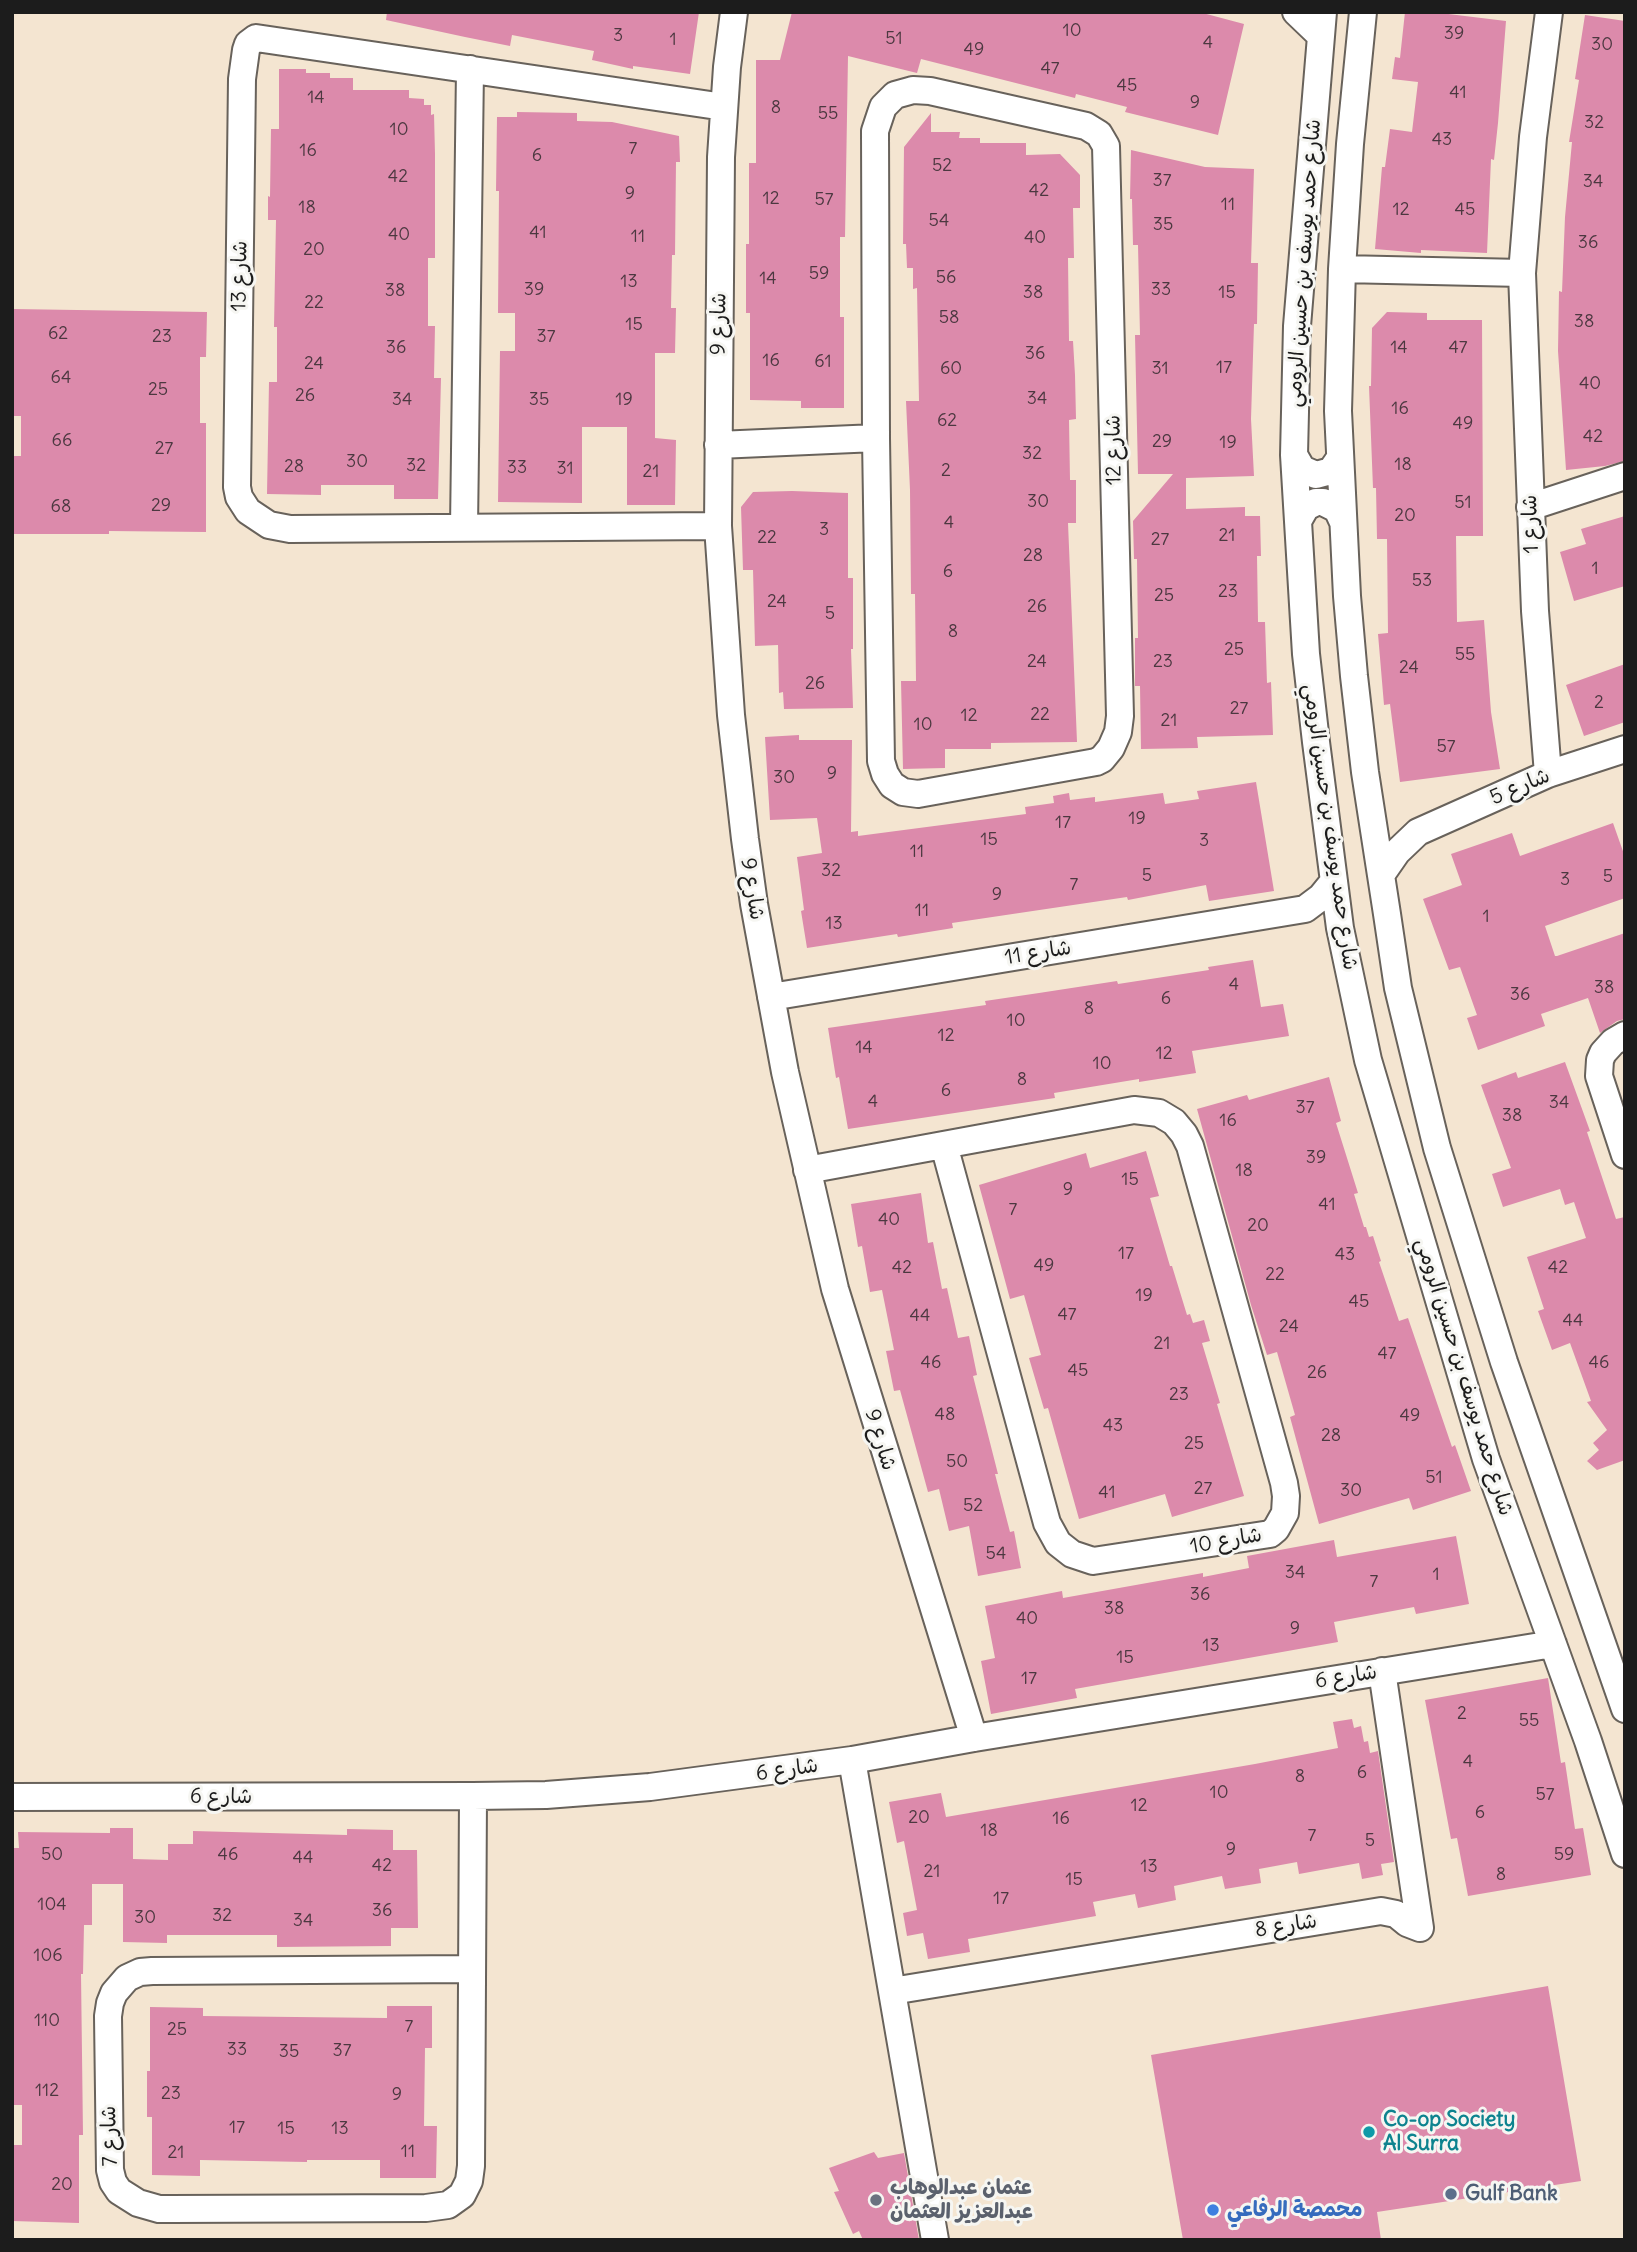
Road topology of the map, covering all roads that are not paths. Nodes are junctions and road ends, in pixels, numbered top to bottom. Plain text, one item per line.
1 (734, 12) edge
2 (1296, 12) edge
3 (1363, 12) edge
4 (1549, 12) edge
5 (1321, 24) edge
6 (470, 69) junction
7 (724, 107) junction
8 (1342, 269) junction
9 (1522, 273) junction
10 (876, 438) junction
11 (718, 445) junction
12 (1294, 455) junction
13 (1340, 458) junction
14 (1625, 477) edge
15 (1531, 507) junction
16 (1298, 521) junction
17 (1343, 522) junction
18 (718, 526) junction
19 (464, 527) junction
20 (1625, 749) edge
21 (1548, 774) junction
22 (1371, 809) junction
23 (1418, 832) junction
24 (1381, 875) junction
25 (1334, 881) junction
26 (1305, 909) junction
27 (1340, 928) junction
28 (771, 997) junction
29 (1625, 1035) edge
30 (944, 1145) junction
31 (1625, 1155) edge
32 (807, 1170) junction
33 (1486, 1305) junction
34 (1442, 1310) junction
35 (1504, 1362) junction
36 (1461, 1376) junction
37 (1553, 1644) junction
38 (1382, 1671) junction
39 (1625, 1709) edge
40 (974, 1738) junction
41 (852, 1760) junction
42 (473, 1796) junction
43 (12, 1797) edge
44 (1625, 1854) edge
45 (472, 1969) junction
46 (892, 1991) junction
47 (935, 2240) edge

1 - 7 street, شارع 9
2 - 5 street
3 - 8 street, شارع حمد يوسف بن حسين الرومي
4 - 9 street, شارع 1
5 - 12 street, شارع حمد يوسف بن حسين الرومي
6 - 7 street, شارع 13
6 - 19 street
6 - 19 street, شارع 13
7 - 11 street, شارع 9
8 - 9 street
8 - 13 street, شارع حمد يوسف بن حسين الرومي
9 - 15 street, شارع 1
10 - 10 street, شارع 12
10 - 11 street
11 - 18 street, شارع 9
12 - 13 street
12 - 16 street, شارع حمد يوسف بن حسين الرومي
13 - 17 street, شارع حمد يوسف بن حسين الرومي
14 - 15 street
15 - 21 street, شارع 1
16 - 17 street
16 - 25 street, شارع حمد يوسف بن حسين الرومي
17 - 22 street, شارع حمد يوسف بن حسين الرومي
18 - 19 street, شارع 13
18 - 28 street, شارع 9
20 - 21 street, شارع 5
21 - 23 street, شارع 5
22 - 23 street
22 - 24 street, شارع حمد يوسف بن حسين الرومي
23 - 24 street, شارع 5
24 - 33 street, شارع حمد يوسف بن حسين الرومي
25 - 26 street
25 - 27 street, شارع حمد يوسف بن حسين الرومي
26 - 27 street
26 - 28 street, شارع 11
27 - 34 street, شارع حمد يوسف بن حسين الرومي
28 - 32 street, شارع 9
29 - 31 street
30 - 30 street, شارع 10
30 - 32 street, شارع 10
32 - 40 street, شارع 9
33 - 34 street
33 - 35 street, شارع حمد يوسف بن حسين الرومي
34 - 36 street, شارع حمد يوسف بن حسين الرومي
35 - 36 street
35 - 39 street, شارع حمد يوسف بن حسين الرومي
36 - 37 street, شارع حمد يوسف بن حسين الرومي
37 - 38 street, شارع 6
37 - 44 street, شارع حمد يوسف بن حسين الرومي
38 - 40 street, شارع 6
38 - 46 street, شارع 8
40 - 41 street, شارع 6
41 - 42 street, شارع 6
41 - 46 street
42 - 43 street, شارع 6
42 - 45 street, شارع 7
45 - 45 street, شارع 7
46 - 47 street

